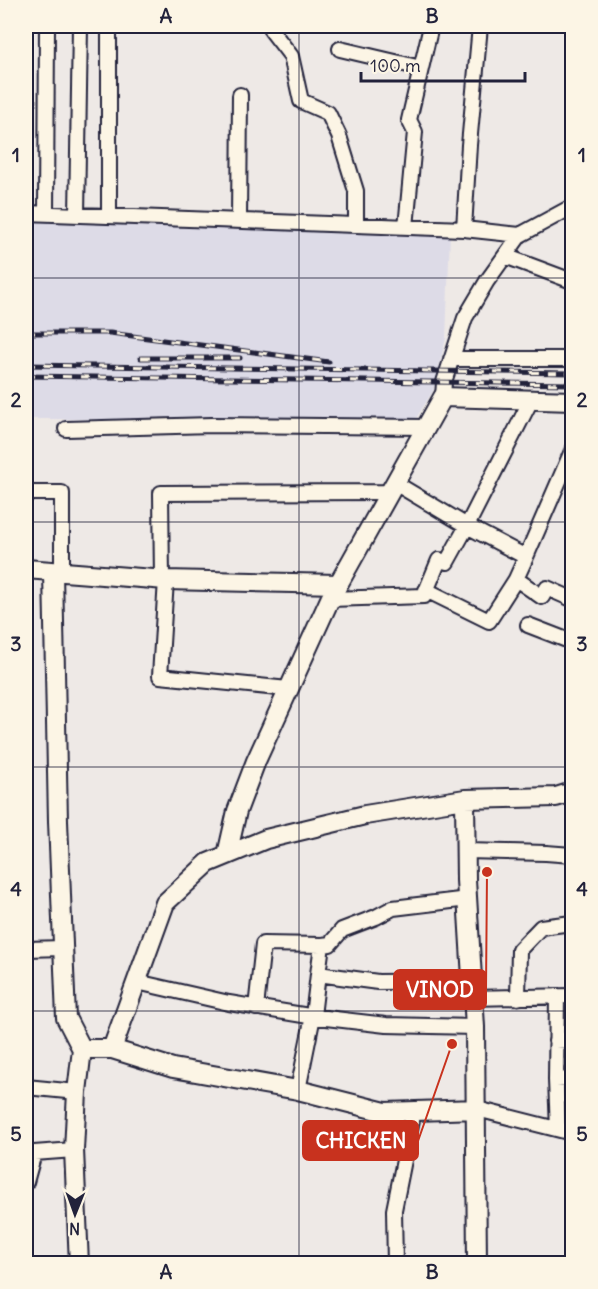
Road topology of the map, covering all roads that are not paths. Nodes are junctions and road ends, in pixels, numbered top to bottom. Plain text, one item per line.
1 (47, 26) edge
2 (80, 26) edge
3 (109, 26) edge
4 (271, 26) edge
5 (431, 26) edge
6 (480, 26) edge
7 (340, 49) dead end
8 (421, 68) junction
9 (240, 95) dead end
10 (573, 209) edge
11 (26, 213) edge
12 (46, 214) junction
13 (77, 215) junction
14 (109, 216) junction
15 (239, 221) junction
16 (356, 225) junction
17 (406, 227) junction
18 (464, 229) junction
19 (520, 235) junction
20 (505, 256) junction
21 (573, 281) edge
22 (451, 359) junction
23 (573, 359) edge
24 (443, 397) junction
25 (531, 400) junction
26 (573, 400) edge
27 (427, 427) junction
28 (66, 429) dead end
29 (573, 451) edge
30 (392, 487) junction
31 (26, 493) edge
32 (467, 526) junction
33 (526, 556) junction
34 (26, 569) edge
35 (58, 572) junction
36 (516, 579) junction
37 (164, 580) junction
38 (426, 590) junction
39 (334, 591) junction
40 (573, 599) edge
41 (528, 626) dead end
42 (573, 642) edge
43 (288, 689) junction
44 (567, 796) edge
45 (465, 799) junction
46 (466, 851) junction
47 (227, 855) junction
48 (573, 855) edge
49 (468, 899) junction
50 (573, 923) edge
51 (322, 945) junction
52 (63, 948) junction
53 (26, 949) edge
54 (318, 974) junction
55 (137, 982) junction
56 (472, 990) junction
57 (557, 996) junction
58 (573, 996) edge
59 (518, 998) junction
60 (256, 1008) junction
61 (313, 1016) junction
62 (475, 1027) junction
63 (573, 1040) edge
64 (556, 1041) junction
65 (82, 1049) junction
66 (112, 1049) junction
67 (573, 1079) edge
68 (556, 1080) junction
69 (26, 1088) edge
70 (298, 1090) junction
71 (77, 1092) junction
72 (477, 1109) junction
73 (414, 1110) junction
74 (558, 1129) junction
75 (573, 1133) edge
76 (74, 1150) junction
77 (26, 1182) edge
78 (79, 1263) edge
79 (395, 1263) edge
80 (477, 1263) edge

1 - 12 street
2 - 13 street
3 - 14 street
4 - 16 street
5 - 8 street
6 - 18 street
7 - 8 street
8 - 17 street
9 - 15 street
10 - 19 street
11 - 12 street
12 - 13 street
13 - 14 street
14 - 15 street
15 - 16 street
16 - 17 street
17 - 18 street
18 - 19 street
19 - 20 street
20 - 21 street
20 - 22 street
22 - 23 street
22 - 24 street
24 - 25 street
24 - 27 street
25 - 26 street
25 - 32 street
27 - 28 street
27 - 30 street
29 - 33 street
30 - 32 street
30 - 37 street
30 - 39 street
31 - 35 street
32 - 33 street
32 - 38 street
33 - 36 street
34 - 35 street
35 - 37 street
35 - 52 street
36 - 38 street
36 - 40 street
37 - 39 street
37 - 43 street
38 - 39 street
39 - 43 street
41 - 42 street
43 - 47 street
44 - 45 street
45 - 46 street
45 - 47 street
46 - 48 street
46 - 49 street
47 - 55 street
49 - 51 street
49 - 56 street
50 - 59 street
51 - 54 street
51 - 60 street
52 - 53 street
52 - 65 street
54 - 56 street
54 - 61 street
55 - 60 street
55 - 66 street
56 - 59 street
56 - 62 street
57 - 58 street
57 - 59 street
57 - 64 street
60 - 61 street
61 - 62 street
61 - 70 street
62 - 72 street
63 - 64 street
64 - 68 street
65 - 66 street
65 - 71 street
66 - 70 street
67 - 68 street
68 - 74 street
69 - 71 street
70 - 73 street
71 - 76 street
72 - 73 street
72 - 74 street
72 - 80 street
73 - 79 street
74 - 75 street
76 - 77 street
76 - 78 street

